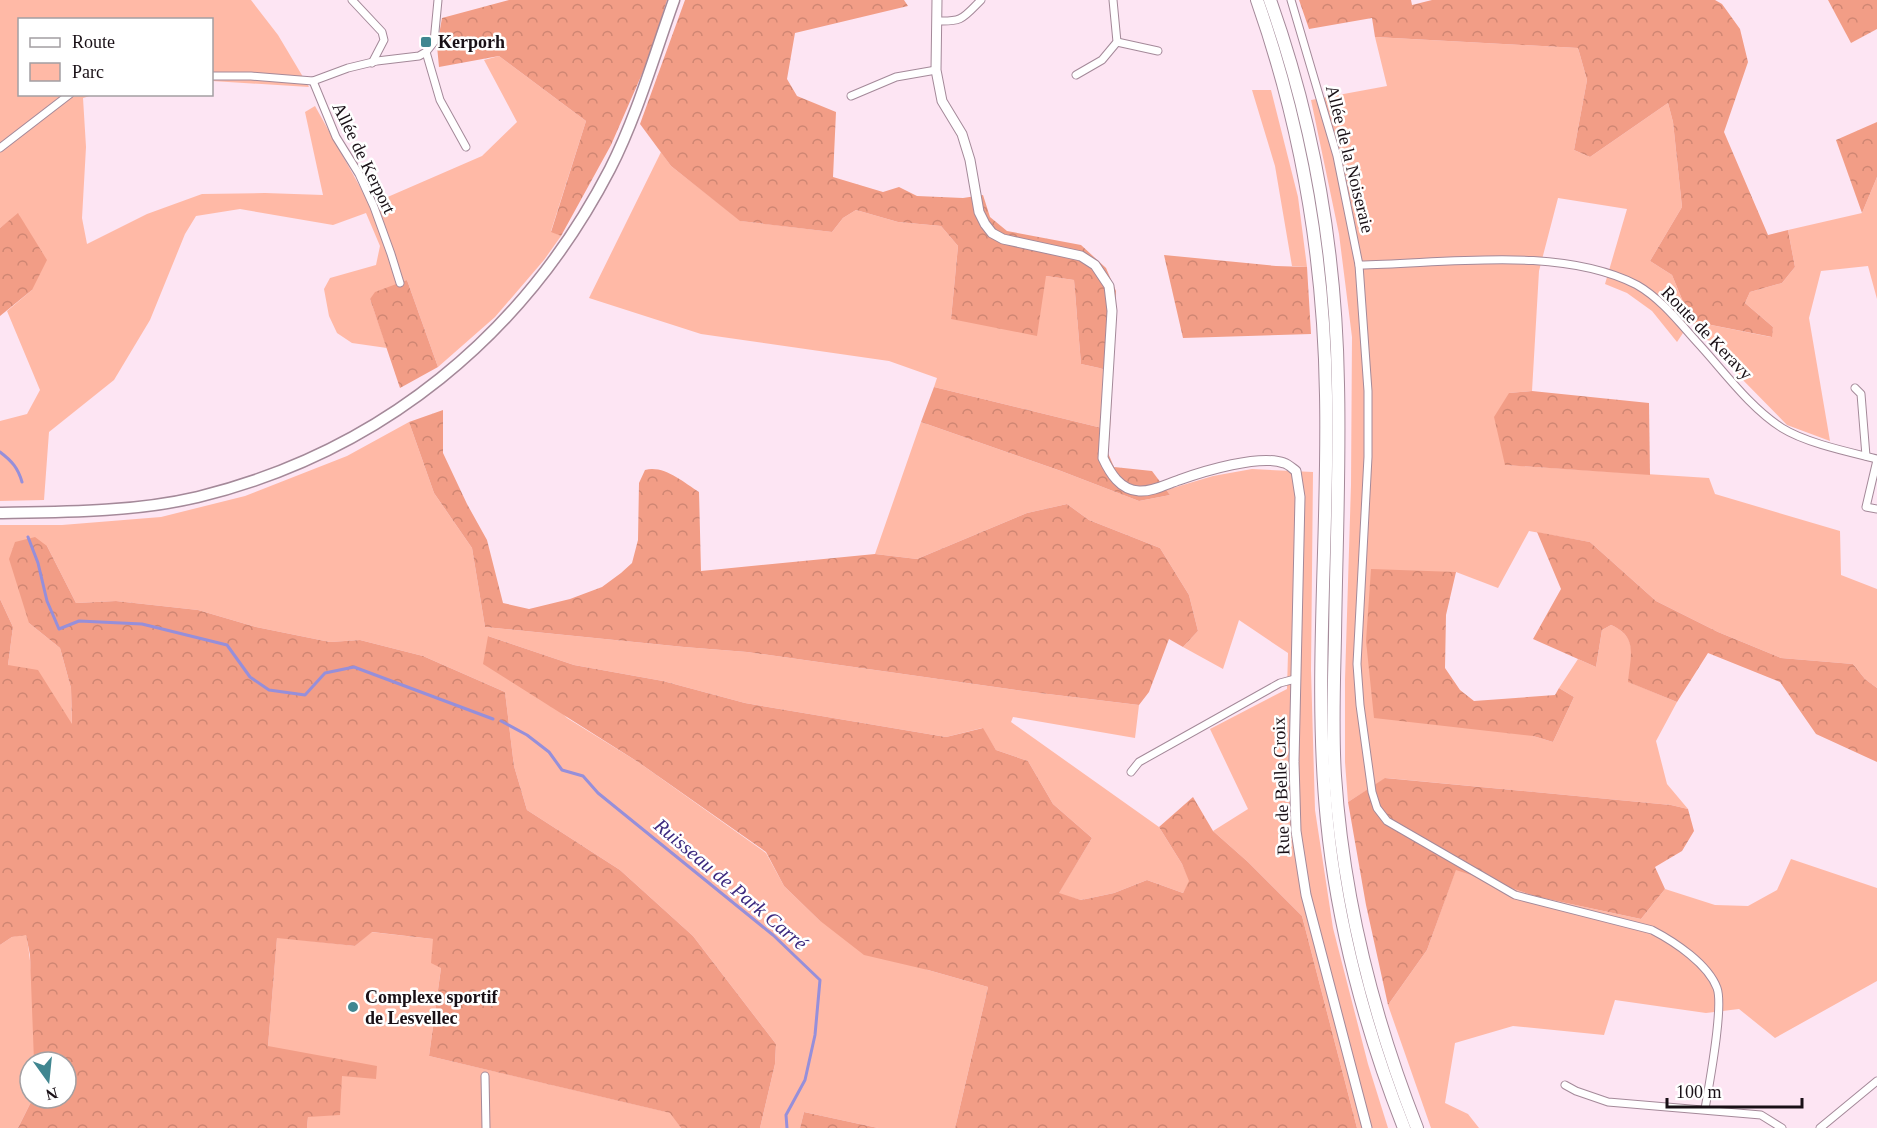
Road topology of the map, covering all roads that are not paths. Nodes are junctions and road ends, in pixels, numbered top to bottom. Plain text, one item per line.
1 (352, 0) edge
2 (438, 0) edge
3 (674, 0) edge
4 (937, 0) edge
5 (981, 0) edge
6 (1113, 0) edge
7 (1257, 0) edge
8 (1270, 0) edge
9 (1291, 0) edge
10 (937, 21) junction
11 (1117, 42) junction
12 (1158, 51) dead end
13 (426, 52) junction
14 (372, 63) junction
15 (936, 70) junction
16 (1076, 75) dead end
17 (213, 76) edge
18 (313, 81) junction
19 (67, 96) edge
20 (851, 96) dead end
21 (466, 147) dead end
22 (0, 148) edge
23 (1359, 265) junction
24 (400, 283) dead end
25 (1855, 388) dead end
26 (1866, 456) junction
27 (1877, 459) edge
28 (1877, 509) edge
29 (0, 513) edge
30 (1295, 679) junction
31 (1131, 772) dead end
32 (485, 1076) dead end
33 (1877, 1081) edge
34 (1565, 1085) dead end
35 (1705, 1109) junction
36 (486, 1128) edge
37 (1367, 1128) edge
38 (1404, 1128) edge
39 (1416, 1128) edge
40 (1782, 1128) edge
41 (1820, 1128) edge

1 - 14 street
2 - 13 street
3 - 29 main road
4 - 10 street
5 - 10 street
6 - 11 street
7 - 38 highway
8 - 39 highway
9 - 23 street, Allée de la Noiseraie
10 - 15 street
11 - 12 street
11 - 16 street
13 - 14 street
13 - 21 street
14 - 18 street
15 - 20 street
15 - 30 street, Rue de Belle Croix
17 - 18 street
18 - 24 street, Allée de Kerport
19 - 22 street
23 - 26 street, Route de Keravy
23 - 35 street, Allée de la Noiseraie
25 - 26 street
26 - 27 street, Route de Keravy
27 - 28 street
30 - 31 street
30 - 37 street, Rue de Belle Croix
32 - 36 street
33 - 41 street
34 - 35 street
35 - 40 street

